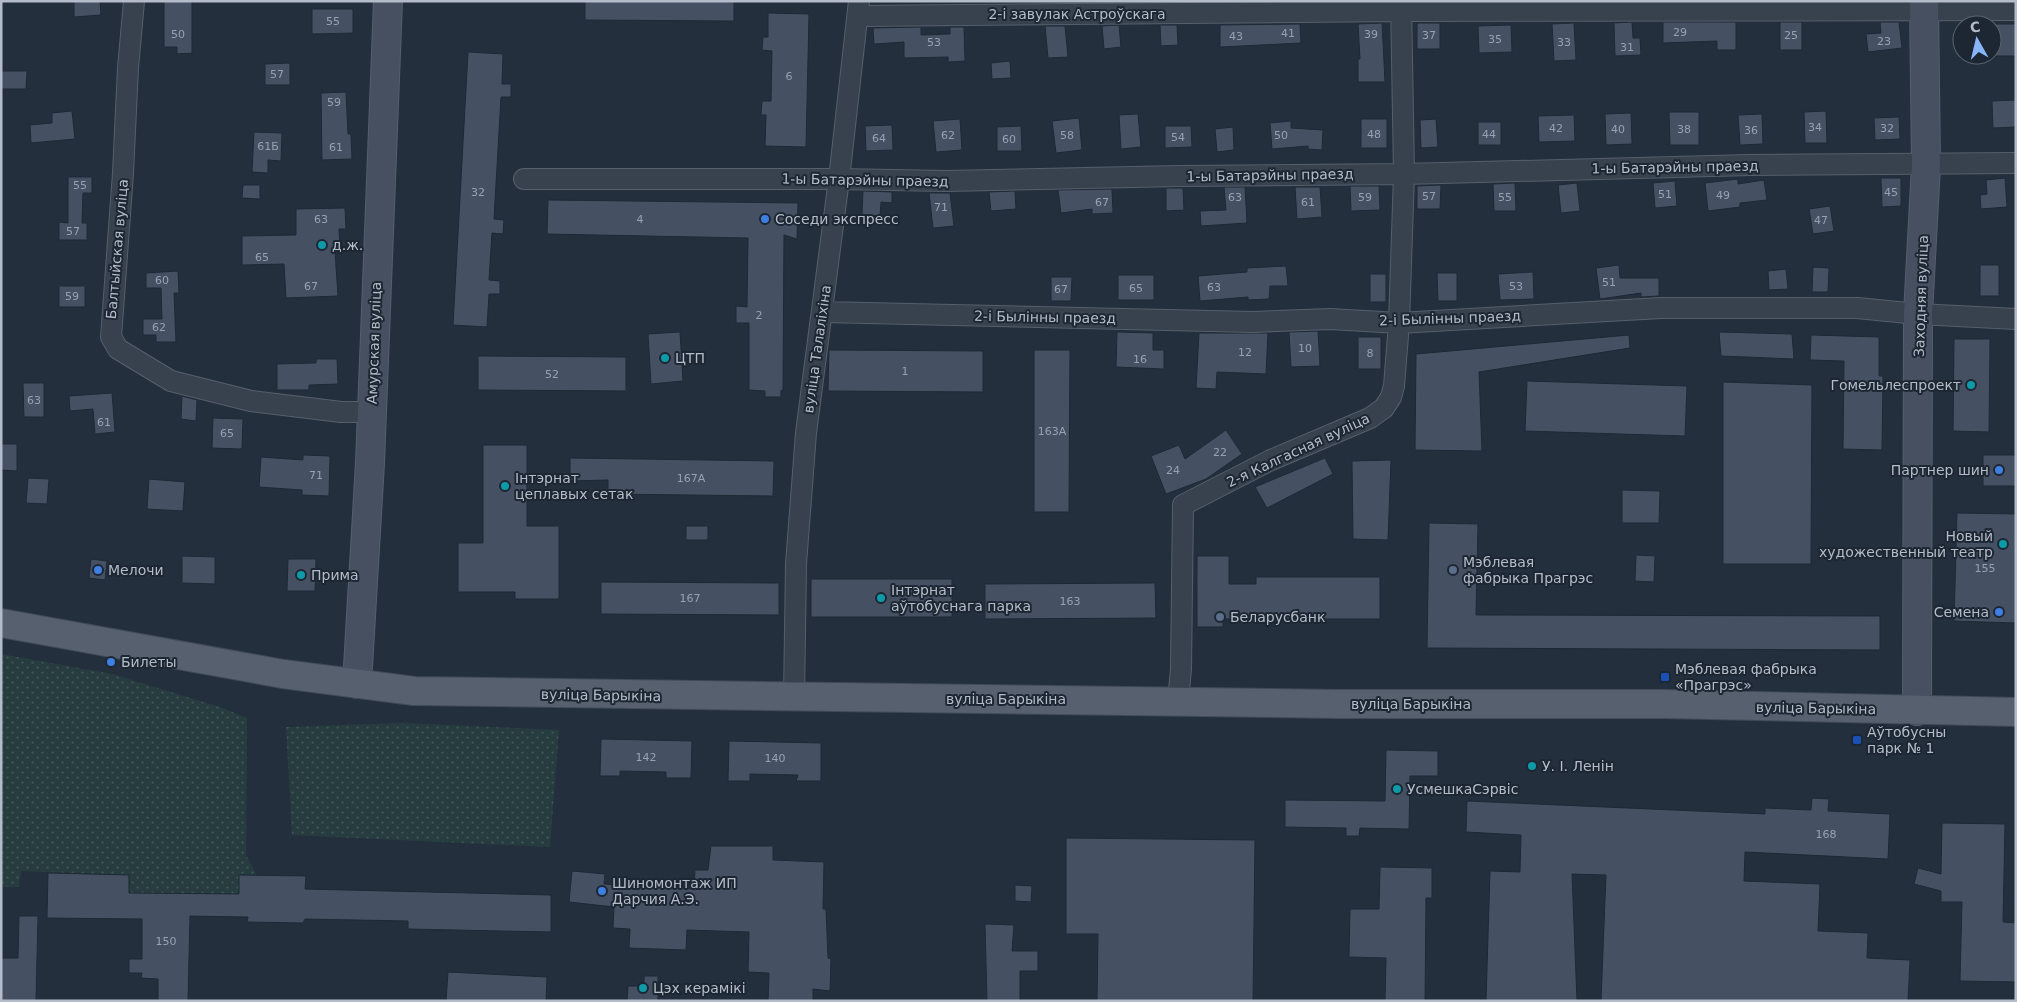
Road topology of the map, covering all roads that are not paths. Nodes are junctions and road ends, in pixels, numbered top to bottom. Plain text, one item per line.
1 (134, 1) edge
2 (388, 1) edge
3 (1401, 6) edge
4 (1924, 6) edge
5 (859, 8) edge
6 (2016, 10) edge
7 (2016, 163) edge
8 (1926, 165) junction
9 (1404, 174) junction
10 (524, 179) dead end
11 (839, 179) junction
12 (823, 312) junction
13 (1918, 314) junction
14 (2016, 319) edge
15 (1399, 323) junction
16 (372, 412) junction
17 (1, 624) edge
18 (357, 684) junction
19 (794, 698) junction
20 (1178, 702) junction
21 (1917, 711) junction
22 (2016, 712) edge

1 - 16 street, Балтыйская вуліца
2 - 16 street, Амурская вуліца
3 - 4 street, 2-і завулак Астроўскага
3 - 5 street, 2-і завулак Астроўскага
3 - 9 street, 2-я Калгасная вуліца
4 - 6 street, 2-і завулак Астроўскага
4 - 8 street, Заходняя вуліца
5 - 11 street, вуліца Талаліхіна
7 - 8 street, 1-ы Батарэйны праезд
8 - 9 street, 1-ы Батарэйны праезд
8 - 13 street, Заходняя вуліца
9 - 11 street, 1-ы Батарэйны праезд
9 - 15 street, 2-я Калгасная вуліца
10 - 11 street, 1-ы Батарэйны праезд
11 - 12 street, вуліца Талаліхіна
12 - 15 street, 2-і Былінны праезд
12 - 19 street, вуліца Талаліхіна
13 - 14 street, 2-і Былінны праезд
13 - 15 street, 2-і Былінны праезд
13 - 21 street, Заходняя вуліца
15 - 20 street, 2-я Калгасная вуліца
16 - 18 street, Амурская вуліца
17 - 18 main road, вуліца Барыкіна
18 - 19 main road, вуліца Барыкіна
19 - 20 main road, вуліца Барыкіна
20 - 21 main road, вуліца Барыкіна
21 - 22 main road, вуліца Барыкіна

